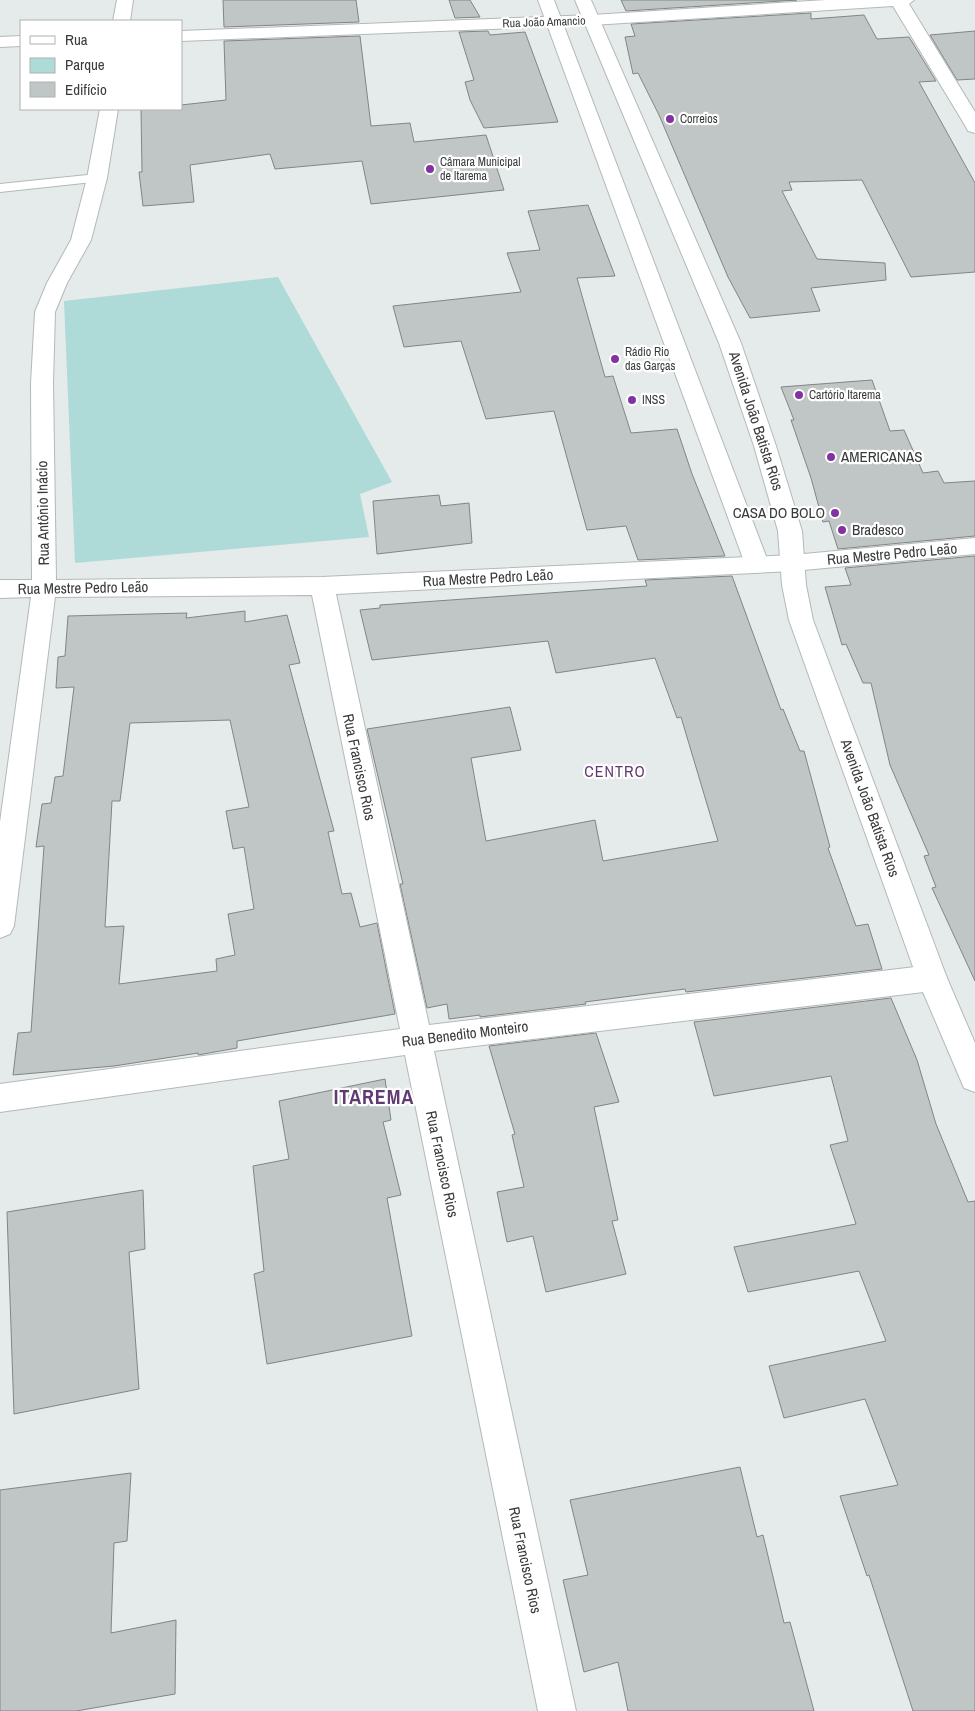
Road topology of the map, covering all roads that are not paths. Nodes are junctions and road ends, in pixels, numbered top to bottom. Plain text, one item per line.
1 (125, 0) edge
2 (546, 0) edge
3 (583, 0) edge
4 (899, 0) edge
5 (906, 0) edge
6 (122, 20) edge
7 (592, 20) junction
8 (555, 21) junction
9 (182, 36) edge
10 (20, 41) edge
11 (0, 42) edge
12 (108, 110) edge
13 (975, 127) edge
14 (97, 178) junction
15 (0, 188) edge
16 (975, 546) edge
17 (793, 563) junction
18 (757, 564) junction
19 (322, 586) junction
20 (44, 588) junction
21 (0, 589) edge
22 (0, 926) edge
23 (932, 978) junction
24 (415, 1040) junction
25 (975, 1078) edge
26 (0, 1098) edge
27 (557, 1711) edge

1 - 6 street
2 - 8 street
3 - 7 street, Avenida João Batista Rios
4 - 5 street, Rua João Amancio
4 - 7 street, Rua João Amancio
4 - 13 street
7 - 8 street, Rua João Amancio
7 - 17 street, Avenida João Batista Rios
8 - 9 street, Rua João Amancio
8 - 18 street
10 - 11 street
12 - 14 street, Rua Antônio Inácio
14 - 15 lane
14 - 20 street, Rua Antônio Inácio
16 - 17 street, Rua Mestre Pedro Leão
17 - 18 street, Rua Mestre Pedro Leão
17 - 23 street, Avenida João Batista Rios
18 - 19 street, Rua Mestre Pedro Leão
19 - 20 street, Rua Mestre Pedro Leão
19 - 24 street, Rua Francisco Rios
20 - 21 street, Rua Mestre Pedro Leão
20 - 22 street, Rua Antônio Inácio
23 - 24 street, Rua Benedito Monteiro
23 - 25 street, Avenida João Batista Rios
24 - 26 street, Rua Benedito Monteiro
24 - 27 street, Rua Francisco Rios

